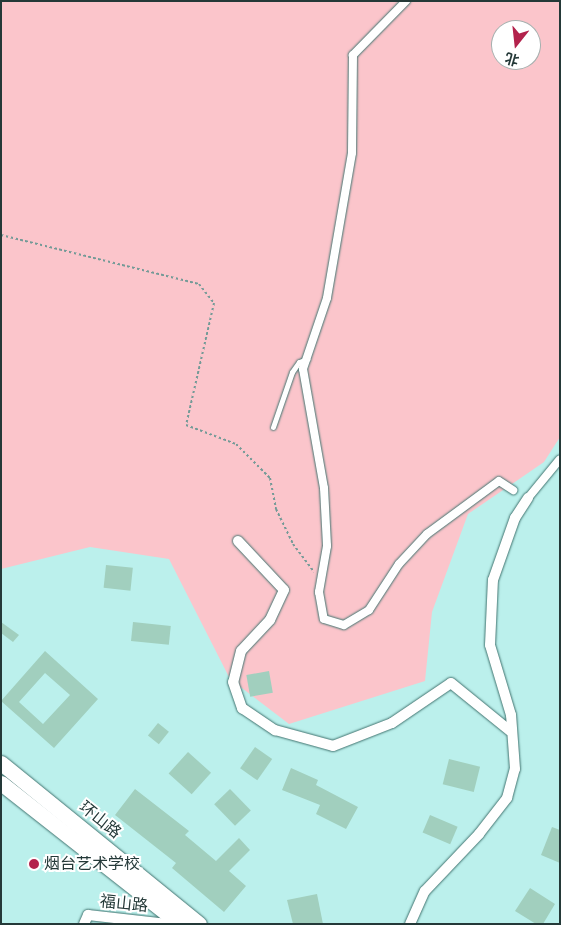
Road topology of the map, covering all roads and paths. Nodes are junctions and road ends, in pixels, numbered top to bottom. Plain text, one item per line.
1 (406, 1) edge
2 (1, 235) edge
3 (307, 359) junction
4 (273, 427) dead end
5 (560, 459) edge
6 (513, 490) dead end
7 (528, 498) joint
8 (238, 541) dead end
9 (321, 582) junction
10 (510, 731) junction
11 (1, 763) edge
12 (1, 783) edge
13 (84, 924) edge
14 (167, 924) edge
15 (180, 924) edge
16 (199, 924) edge
17 (410, 924) edge

1 - 3 street
2 - 9 path
3 - 4 lane
3 - 9 street
5 - 7 street
6 - 9 street
7 - 10 street
8 - 10 street
10 - 17 street
11 - 16 main road, 环山路
12 - 15 main road, 环山路
13 - 14 street, 福山路

